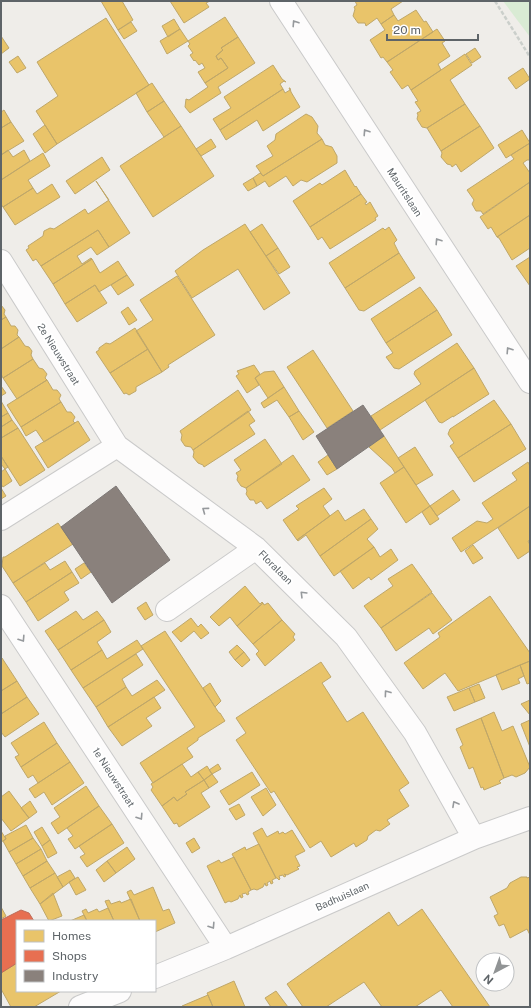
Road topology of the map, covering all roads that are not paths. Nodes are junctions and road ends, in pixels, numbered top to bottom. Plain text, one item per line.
1 (281, 1) edge
2 (1, 261) edge
3 (530, 382) edge
4 (117, 446) junction
5 (1, 519) edge
6 (256, 548) junction
7 (1, 606) edge
8 (167, 610) dead end
9 (530, 818) edge
10 (474, 838) junction
11 (226, 948) junction
12 (156, 977) edge
13 (118, 992) edge
14 (80, 1007) edge

3 -> 1 street, Mauritslaan
2 - 4 street, 2e Nieuwstraat
4 - 5 street
6 -> 4 street, Floralaan
6 - 8 street
10 -> 6 street, Floralaan
7 -> 11 street, 1e Nieuwstraat
9 - 10 street, Badhuislaan
10 - 11 street, Badhuislaan
11 - 12 street, Badhuislaan
13 - 14 street

